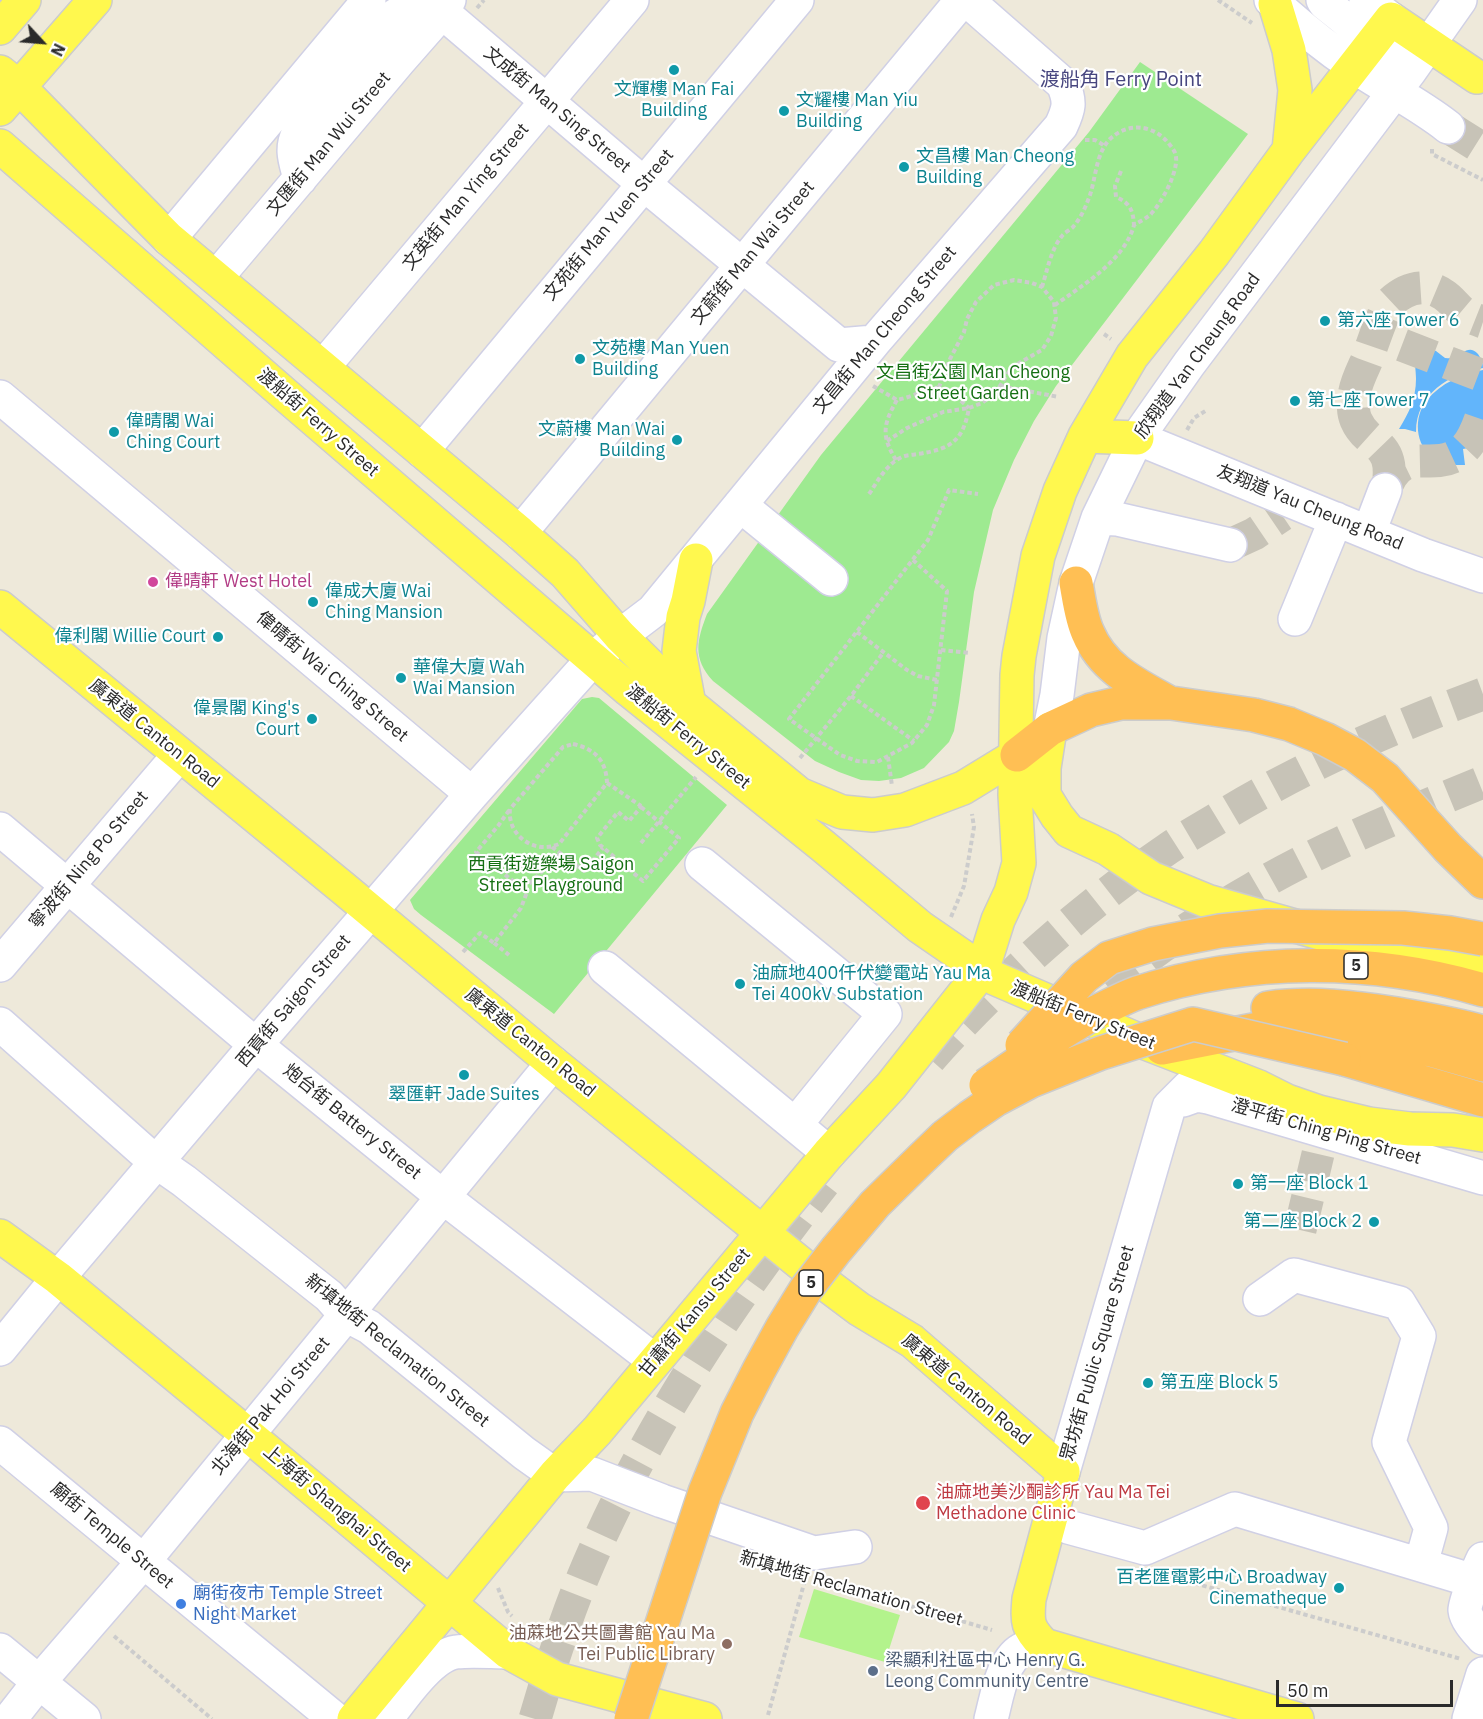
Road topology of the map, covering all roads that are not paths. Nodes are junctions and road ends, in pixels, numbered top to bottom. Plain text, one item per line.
1 (24, 0) edge
2 (95, 0) edge
3 (369, 0) edge
4 (632, 0) edge
5 (797, 0) edge
6 (965, 0) edge
7 (1323, 0) edge
8 (1460, 0) edge
9 (1273, 2) edge
10 (440, 4) edge
11 (0, 28) edge
12 (1371, 32) edge
13 (1429, 45) junction
14 (1477, 77) dead end
15 (1402, 81) junction
16 (7, 90) edge
17 (548, 101) junction
18 (1441, 136) tunnel mouth
19 (0, 146) edge
20 (1289, 150) junction
21 (644, 183) junction
22 (169, 238) junction
23 (743, 265) junction
24 (216, 278) junction
25 (874, 342) junction
26 (839, 345) junction
27 (323, 367) junction
28 (837, 385) junction
29 (0, 397) edge
30 (1085, 436) junction
31 (1137, 438) junction
32 (422, 451) junction
33 (1385, 490) tunnel mouth
34 (740, 505) junction
35 (1098, 518) junction
36 (1336, 519) junction
37 (1369, 532) junction
38 (520, 533) junction
39 (1230, 545) tunnel mouth
40 (696, 560) junction
41 (1483, 576) edge
42 (831, 579) dead end
43 (1076, 583) junction
44 (0, 607) edge
45 (1295, 619) dead end
46 (620, 636) junction
47 (593, 659) junction
48 (689, 704) junction
49 (1172, 704) junction
50 (1050, 729) junction
51 (178, 755) junction
52 (1017, 755) junction
53 (472, 795) junction
54 (0, 829) edge
55 (702, 864) dead end
56 (1483, 882) edge
57 (67, 887) junction
58 (371, 911) junction
59 (1483, 939) edge
60 (0, 965) edge
61 (605, 968) dead end
62 (982, 971) junction
63 (1483, 971) edge
64 (1483, 990) edge
65 (0, 1024) edge
66 (1193, 1024) junction
67 (1483, 1032) edge
68 (256, 1045) junction
69 (1162, 1048) junction
70 (553, 1063) junction
71 (1483, 1065) edge
72 (1249, 1083) junction
73 (984, 1086) junction
74 (1483, 1100) edge
75 (1169, 1107) junction
76 (1286, 1120) junction
77 (795, 1125) junction
78 (1483, 1135) edge
79 (829, 1153) junction
80 (157, 1162) junction
81 (1483, 1178) edge
82 (443, 1197) junction
83 (762, 1232) junction
84 (0, 1236) edge
85 (58, 1278) junction
86 (1260, 1299) dead end
87 (346, 1315) junction
88 (0, 1349) edge
89 (655, 1361) junction
90 (247, 1434) junction
91 (0, 1443) edge
92 (1063, 1472) junction
93 (555, 1475) junction
94 (1068, 1527) dead end
95 (855, 1547) dead end
96 (143, 1562) junction
97 (1421, 1564) junction
98 (1479, 1570) edge
99 (450, 1603) junction
100 (1044, 1645) junction
101 (0, 1650) edge
102 (508, 1652) junction
103 (1478, 1658) edge
104 (39, 1682) junction
105 (1257, 1714) edge
106 (10, 1719) edge
107 (84, 1719) edge
108 (335, 1719) edge
109 (354, 1719) edge
110 (386, 1719) edge
111 (612, 1719) edge
112 (631, 1719) edge
113 (705, 1719) edge
114 (991, 1719) edge
115 (1297, 1719) edge
116 (1470, 1719) edge

1 - 11 main road
2 - 16 main road
3 - 22 street
4 - 17 street, 文英街 Man Ying Street
5 - 21 street, 文苑街 Man Yuen Street
6 - 23 street, 文蔚街 Man Wai Street
6 - 25 street, 文昌街 Man Cheong Street
7 - 12 street
8 - 13 street, 欣翔道 Yan Cheung Road
9 - 12 street
9 - 20 main road
10 - 17 street, 文成街 Man Sing Street
10 - 24 street, 文匯街 Man Wui Street
12 - 13 main road
12 - 15 street
12 - 20 main road
13 - 14 main road
13 - 15 street, 欣翔道 Yan Cheung Road
15 - 18 street
15 - 31 street, 欣翔道 Yan Cheung Road
16 - 22 main road, 渡船街 Ferry Street
17 - 21 street, 文成街 Man Sing Street
17 - 27 street, 文英街 Man Ying Street
19 - 47 main road, 渡船街 Ferry Street
20 - 30 main road
21 - 23 street, 文成街 Man Sing Street
21 - 32 street, 文苑街 Man Yuen Street
22 - 24 main road, 渡船街 Ferry Street
23 - 26 street, 文成街 Man Sing Street
23 - 38 street, 文蔚街 Man Wai Street
24 - 27 main road, 渡船街 Ferry Street
25 - 26 street
25 - 28 street, 文昌街 Man Cheong Street
26 - 28 street
27 - 32 main road, 渡船街 Ferry Street
28 - 34 street, 文昌街 Man Cheong Street
29 - 53 street, 偉晴街 Wai Ching Street
30 - 31 main road
30 - 52 main road
31 - 35 street, 欣翔道 Yan Cheung Road
31 - 36 street, 友翔道 Yau Cheung Road
32 - 38 main road, 渡船街 Ferry Street
33 - 37 street
34 - 40 street, 文昌街 Man Cheong Street
34 - 42 street
35 - 39 street
35 - 43 street, 欣翔道 Yan Cheung Road
36 - 37 street, 友翔道 Yau Cheung Road
36 - 45 street
37 - 41 street, 友翔道 Yau Cheung Road
38 - 46 main road, 渡船街 Ferry Street
40 - 46 street, 文昌街 Man Cheong Street
40 - 48 main road
43 - 49 highway
43 - 50 street, 欣翔道 Yan Cheung Road
44 - 51 main road, 廣東道 Canton Road
46 - 47 street, 文昌街 Man Cheong Street
46 - 48 main road, 渡船街 Ferry Street
47 - 53 street, 西貢街 Saigon Street
47 - 62 main road, 渡船街 Ferry Street
48 - 52 main road, 渡船街 Ferry Street
49 - 50 highway
49 - 56 highway
50 - 52 highway
50 - 63 main road, 欣翔道 Yan Cheung Road
51 - 57 street, 寧波街 Ning Po Street
51 - 58 main road, 廣東道 Canton Road
52 - 62 main road, 甘肅街 Kansu Street
53 - 58 street, 西貢街 Saigon Street
54 - 57 street, 炮台街 Battery Street
55 - 77 street
57 - 60 street, 寧波街 Ning Po Street
57 - 68 street, 炮台街 Battery Street
58 - 68 street, 西貢街 Saigon Street
58 - 70 main road, 廣東道 Canton Road
59 - 73 highway, bridge
61 - 77 street
62 - 69 main road, 渡船街 Ferry Street
62 - 79 main road, 甘肅街 Kansu Street
64 - 73 highway, 5, bridge
65 - 80 street, 新填地街 Reclamation Street
66 - 67 highway, 5
66 - 74 highway, bridge
66 - 112 highway, 5, bridge
68 - 80 street, 西貢街 Saigon Street
68 - 82 street, 炮台街 Battery Street
69 - 71 highway
69 - 72 main road, 渡船街 Ferry Street
70 - 82 street, 北海街 Pak Hoi Street
70 - 83 main road, 廣東道 Canton Road
72 - 75 street
72 - 76 main road
72 - 78 main road, 渡船街 Ferry Street
73 - 111 highway, 5
75 - 76 street, 澄平街 Ching Ping Street
75 - 92 street, 眾坊街 Public Square Street
76 - 81 street, 澄平街 Ching Ping Street
77 - 79 street
79 - 83 main road, 甘肅街 Kansu Street
80 - 85 street, 西貢街 Saigon Street
80 - 87 street, 新填地街 Reclamation Street
82 - 87 street, 北海街 Pak Hoi Street
82 - 89 street, 炮台街 Battery Street
83 - 89 main road, 甘肅街 Kansu Street
83 - 92 main road, 廣東道 Canton Road
84 - 85 main road, 上海街 Shanghai Street
85 - 88 street, 西貢街 Saigon Street
85 - 90 main road, 上海街 Shanghai Street
86 - 97 street
87 - 90 street, 北海街 Pak Hoi Street
87 - 93 street, 新填地街 Reclamation Street
89 - 93 main road, 甘肅街 Kansu Street
90 - 96 street, 北海街 Pak Hoi Street
90 - 99 main road, 上海街 Shanghai Street
91 - 96 street, 廟街 Temple Street
92 - 100 main road, 眾坊街 Public Square Street
93 - 95 street, 新填地街 Reclamation Street
93 - 99 main road, 甘肅街 Kansu Street
94 - 97 street
96 - 104 street, 北海街 Pak Hoi Street
96 - 108 street, 廟街 Temple Street
97 - 98 street
98 - 103 street
99 - 102 main road, 上海街 Shanghai Street
99 - 109 main road, 甘肅街 Kansu Street
100 - 105 main road
100 - 114 street
101 - 104 street
102 - 110 street
102 - 113 main road, 上海街 Shanghai Street
103 - 116 street
104 - 106 street, 北海街 Pak Hoi Street
104 - 107 street
105 - 115 main road

